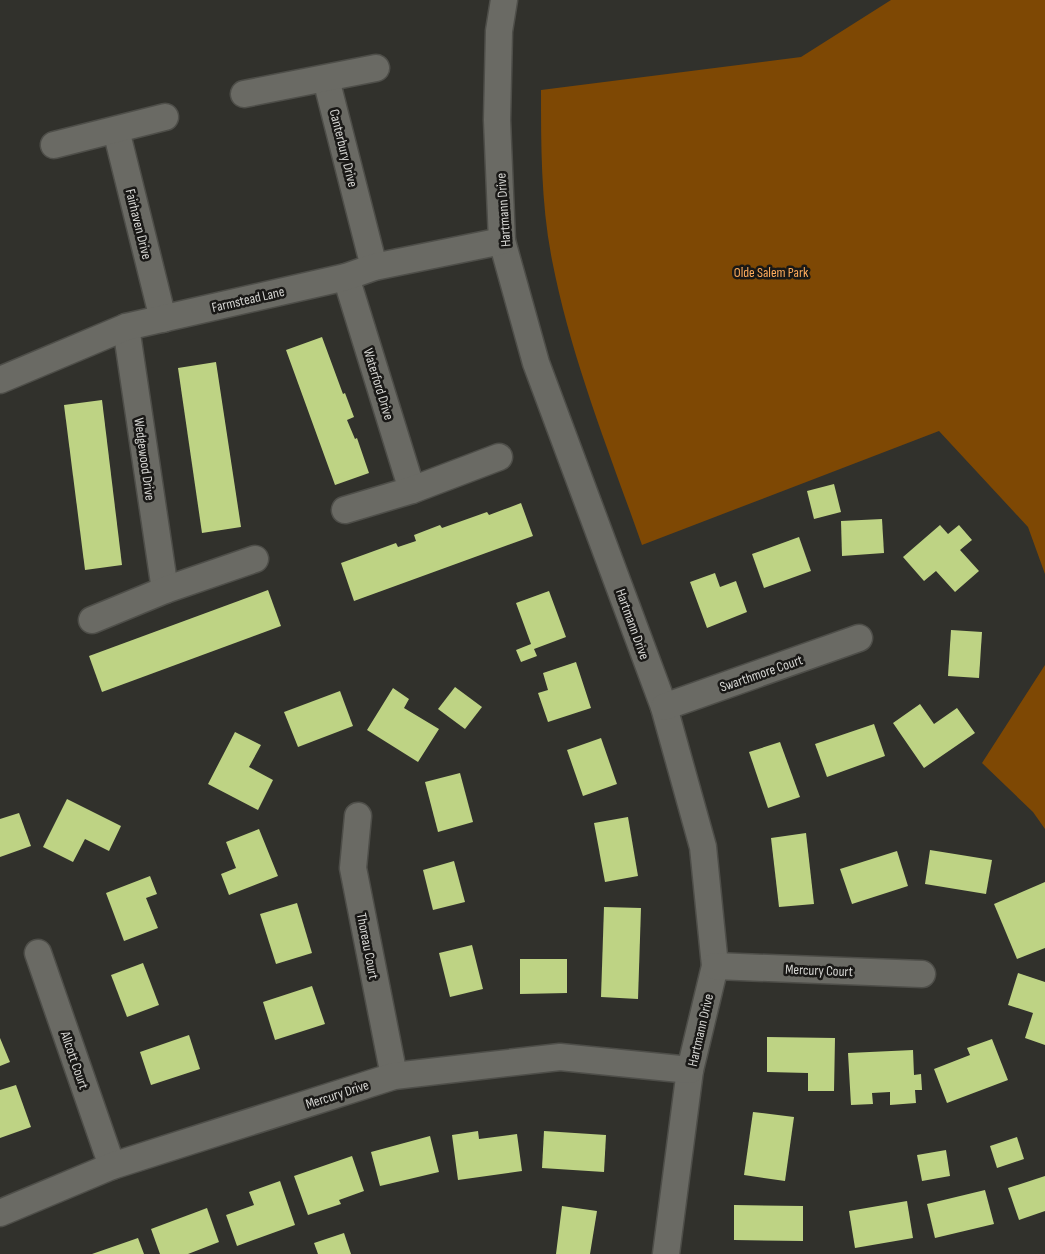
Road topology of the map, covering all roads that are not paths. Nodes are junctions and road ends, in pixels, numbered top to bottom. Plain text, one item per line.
1 (504, 0) edge
2 (376, 68) dead end
3 (326, 79) junction
4 (244, 94) dead end
5 (164, 117) dead end
6 (116, 130) junction
7 (54, 146) dead end
8 (502, 241) junction
9 (374, 267) junction
10 (346, 277) junction
11 (163, 319) junction
12 (126, 327) junction
13 (0, 380) edge
14 (500, 457) dead end
15 (412, 490) junction
16 (345, 510) dead end
17 (255, 559) dead end
18 (165, 590) junction
19 (92, 620) dead end
20 (859, 638) dead end
21 (664, 707) junction
22 (358, 816) dead end
23 (38, 953) dead end
24 (715, 966) junction
25 (922, 974) dead end
26 (690, 1070) junction
27 (394, 1076) junction
28 (112, 1166) junction
29 (0, 1213) edge
30 (666, 1254) edge

1 - 8 street, Hartmann Drive
2 - 3 street
3 - 4 street
3 - 9 street, Canterbury Drive
5 - 6 street
6 - 7 street
6 - 11 street, Fairhaven Drive
8 - 9 street, Farmstead Lane
8 - 21 street, Hartmann Drive
9 - 10 street, Farmstead Lane
10 - 11 street, Farmstead Lane
10 - 15 street, Waterford Drive
11 - 12 street, Farmstead Lane
12 - 13 street, Farmstead Lane
12 - 18 street, Wedgewood Drive
14 - 15 street
15 - 16 street
17 - 18 street
18 - 19 street
20 - 21 street, Swarthmore Court
21 - 24 street, Hartmann Drive
22 - 27 street, Thoreau Court
23 - 28 street, Allcott Court
24 - 25 street, Mercury Court
24 - 26 street, Hartmann Drive
26 - 27 street, Mercury Drive
26 - 30 street, Hartmann Drive
27 - 28 street, Mercury Drive
28 - 29 street, Mercury Drive

